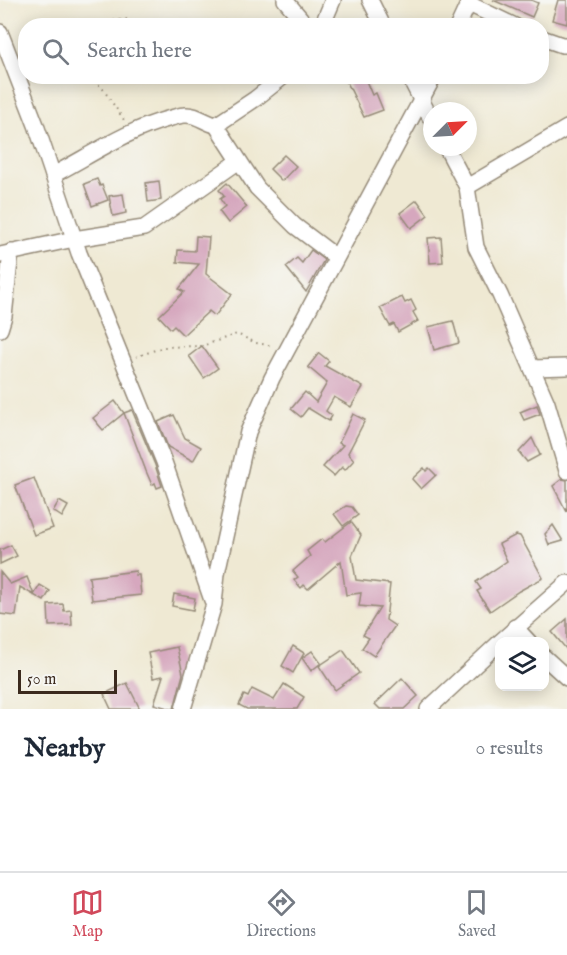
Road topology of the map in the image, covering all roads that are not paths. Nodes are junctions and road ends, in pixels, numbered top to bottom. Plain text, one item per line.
1 (285, 0) edge
2 (333, 0) edge
3 (370, 0) edge
4 (469, 2) edge
5 (300, 18) edge
6 (325, 18) edge
7 (379, 18) edge
8 (462, 18) edge
9 (500, 18) edge
10 (0, 32) edge
11 (549, 40) edge
12 (567, 45) edge
13 (18, 78) edge
14 (20, 84) edge
15 (274, 84) edge
16 (413, 84) edge
17 (430, 84) edge
18 (422, 102) junction
19 (216, 125) junction
20 (567, 128) edge
21 (451, 156) edge
22 (239, 161) junction
23 (53, 175) junction
24 (467, 188) junction
25 (74, 239) junction
26 (5, 253) edge
27 (336, 257) junction
28 (0, 329) edge
29 (567, 367) edge
30 (532, 368) junction
31 (567, 471) edge
32 (567, 583) edge
33 (214, 604) junction
34 (515, 627) junction
35 (505, 637) edge
36 (525, 637) edge
37 (495, 647) edge
38 (549, 662) edge
39 (567, 678) edge
40 (183, 709) edge
41 (428, 709) edge

1 - 5 street
2 - 6 street
3 - 7 street
4 - 8 street
4 - 9 street
10 - 13 street
11 - 12 street
14 - 23 street
15 - 19 street
16 - 18 street
17 - 18 street
18 - 27 street
19 - 22 street
19 - 23 street
20 - 24 street
21 - 24 street
22 - 25 street
22 - 27 street
23 - 25 street
24 - 30 street
25 - 26 street
25 - 33 street
26 - 28 street
27 - 33 street
29 - 30 street
30 - 31 street
32 - 34 street
33 - 40 street
34 - 35 street
34 - 36 street
37 - 41 street
38 - 39 street

